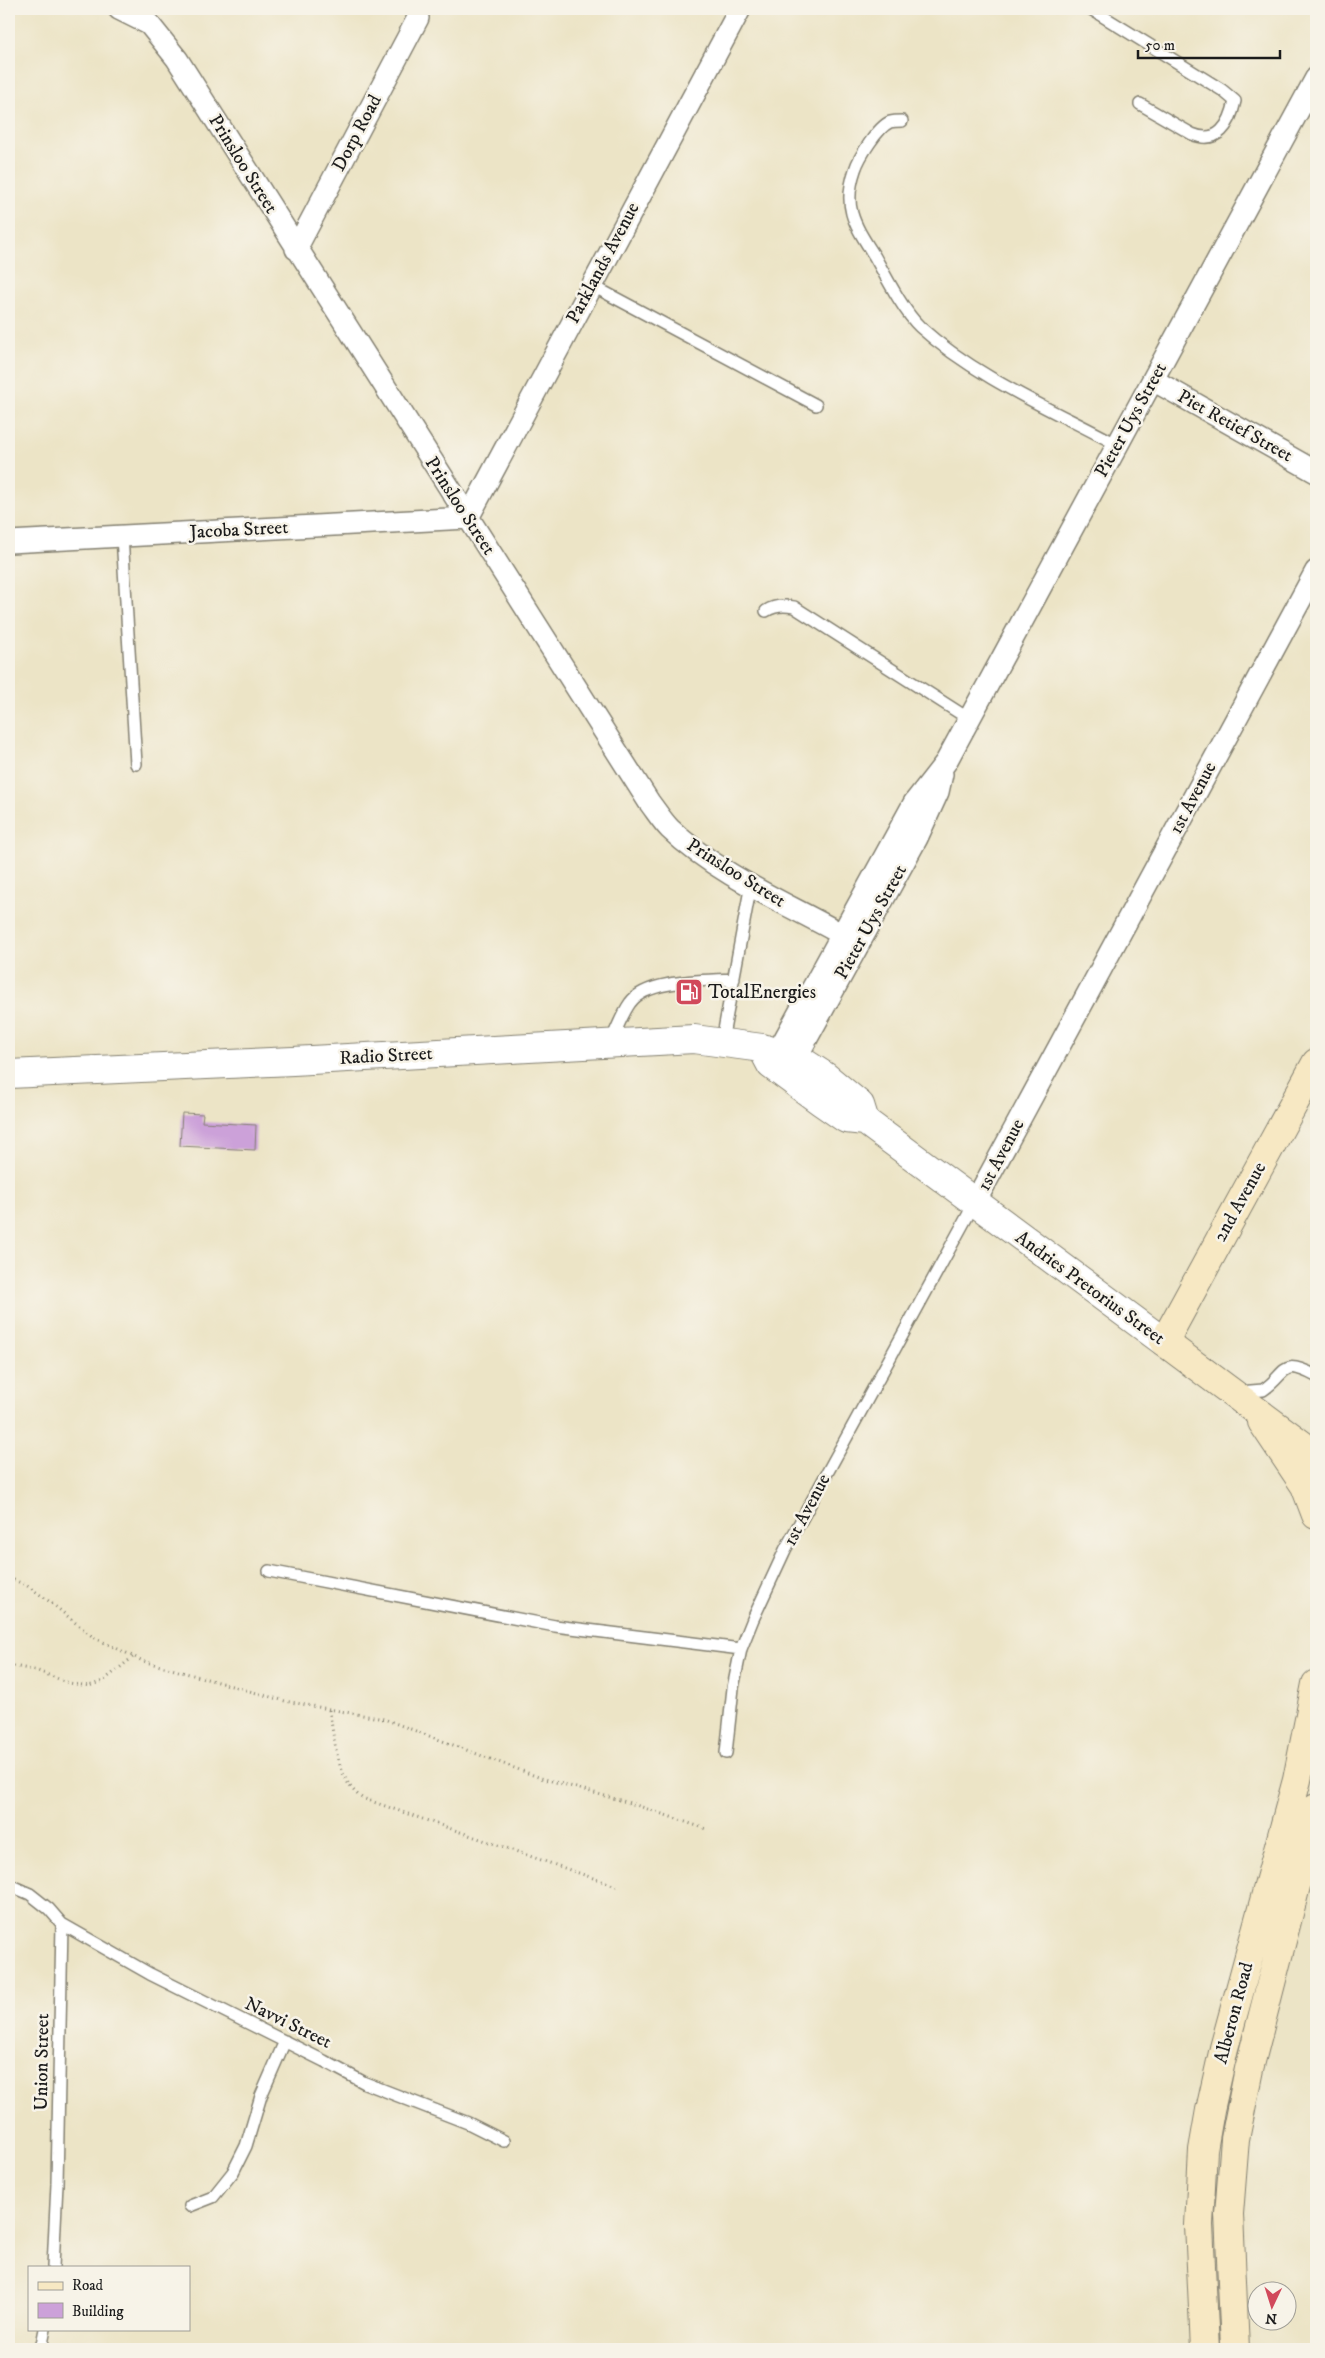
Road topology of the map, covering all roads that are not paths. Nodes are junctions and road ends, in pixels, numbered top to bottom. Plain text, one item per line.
1 (119, 9) edge
2 (740, 9) edge
3 (1091, 9) edge
4 (418, 18) dead end
5 (1316, 78) edge
6 (1140, 104) dead end
7 (902, 121) dead end
8 (296, 249) junction
9 (591, 285) junction
10 (1153, 380) junction
11 (816, 405) dead end
12 (1118, 445) junction
13 (1316, 472) edge
14 (468, 518) junction
15 (122, 536) junction
16 (9, 542) edge
17 (1316, 571) edge
18 (766, 611) dead end
19 (969, 719) junction
20 (136, 764) dead end
21 (751, 884) junction
22 (850, 939) junction
23 (734, 979) junction
24 (722, 1041) junction
25 (610, 1043) junction
26 (779, 1060) junction
27 (1316, 1062) edge
28 (9, 1074) edge
29 (974, 1204) junction
30 (1164, 1342) junction
31 (1316, 1376) edge
32 (1232, 1392) junction
33 (1255, 1409) junction
34 (1316, 1455) edge
35 (1316, 1515) edge
36 (269, 1571) dead end
37 (741, 1649) junction
38 (1316, 1684) edge
39 (726, 1753) dead end
40 (1316, 1808) edge
41 (9, 1885) edge
42 (62, 1924) junction
43 (285, 2041) junction
44 (1210, 2110) junction
45 (1240, 2112) junction
46 (504, 2141) dead end
47 (190, 2206) dead end
48 (53, 2266) edge
49 (45, 2330) edge
50 (41, 2349) edge
51 (1205, 2349) edge
52 (1235, 2349) edge

1 - 8 street, Prinsloo Street
2 - 9 street, Parklands Avenue
3 - 6 lane
4 - 8 street, Dorp Road
5 - 10 street, Pieter Uys Street
7 - 12 lane
8 - 14 street, Prinsloo Street
9 - 11 lane
9 - 14 street, Parklands Avenue
10 - 12 street, Pieter Uys Street
10 - 13 street, Piet Retief Street
12 - 19 street, Pieter Uys Street
14 - 15 street, Jacoba Street
14 - 21 street, Prinsloo Street
15 - 16 street, Jacoba Street
15 - 20 lane
17 - 29 street, 1st Avenue
18 - 19 lane
19 - 22 street, Pieter Uys Street
21 - 22 street, Prinsloo Street
21 - 23 lane
22 - 26 street, Pieter Uys Street
23 - 24 lane
23 - 25 lane
24 - 25 street, Radio Street
24 - 26 street, Radio Street
25 - 28 street, Radio Street
26 - 29 street, Andries Pretorius Street
27 - 30 main road, 2nd Avenue
29 - 30 street, Andries Pretorius Street
29 - 37 lane, 1st Avenue
30 - 32 main road, Andries Pretorius Street
31 - 32 lane
32 - 33 main road, Andries Pretorius Street
33 - 34 main road, Andries Pretorius Street
33 - 35 main road
36 - 37 lane
37 - 39 lane, 1st Avenue
38 - 44 main road, Alberon Road
40 - 45 main road, Alberon Road
41 - 42 lane
42 - 43 lane, Navvi Street
42 - 48 lane, Union Street
43 - 46 lane, Navvi Street
43 - 47 lane
44 - 45 main road
44 - 51 main road, Alberon Road
45 - 52 main road, Alberon Road
49 - 50 lane

